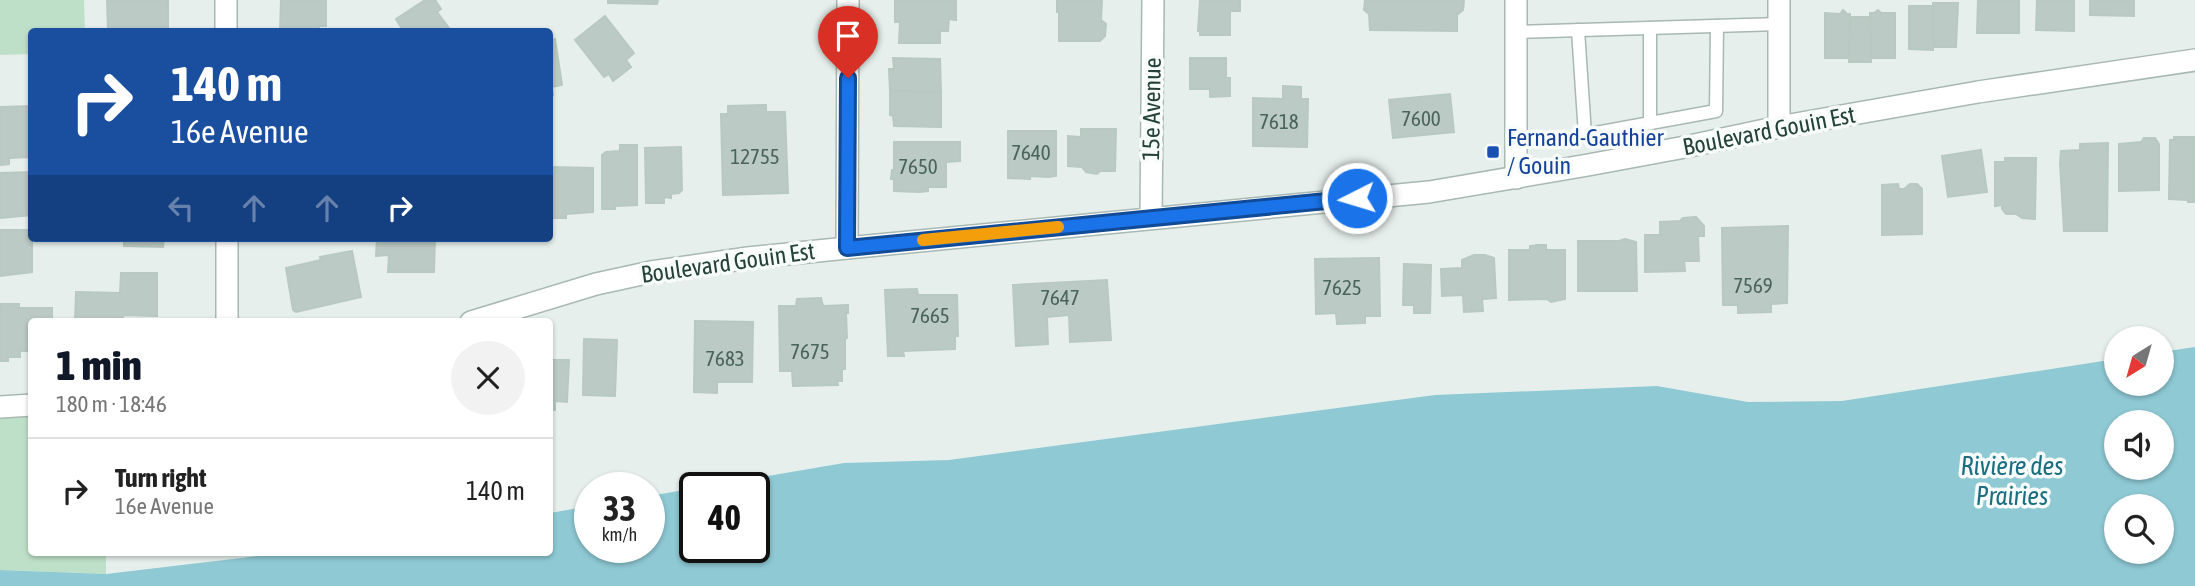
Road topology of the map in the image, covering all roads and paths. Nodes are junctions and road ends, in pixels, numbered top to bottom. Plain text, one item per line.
1 (226, 0) edge
2 (848, 0) edge
3 (1153, 0) edge
4 (1516, 0) edge
5 (1779, 0) edge
6 (1779, 24) junction
7 (1717, 26) junction
8 (226, 28) edge
9 (1650, 28) junction
10 (1578, 30) junction
11 (1516, 32) junction
12 (2195, 60) edge
13 (1650, 123) junction
14 (1779, 127) junction
15 (1516, 178) junction
16 (1151, 218) junction
17 (227, 242) edge
18 (847, 248) junction
19 (227, 318) edge
20 (484, 318) edge
21 (28, 405) edge
22 (0, 407) edge

1 - 8 street
2 - 18 street
3 - 16 street, 15e Avenue
4 - 11 street
5 - 6 street
6 - 7 lane
6 - 14 street
7 - 9 lane
7 - 13 lane
9 - 10 lane
9 - 13 lane
10 - 11 lane
10 - 13 lane
11 - 15 street
12 - 14 street, Boulevard Gouin Est
14 - 15 street, Boulevard Gouin Est
15 - 16 street, Boulevard Gouin Est
16 - 18 street, Boulevard Gouin Est
17 - 19 street
18 - 20 street, Boulevard Gouin Est
21 - 22 street

